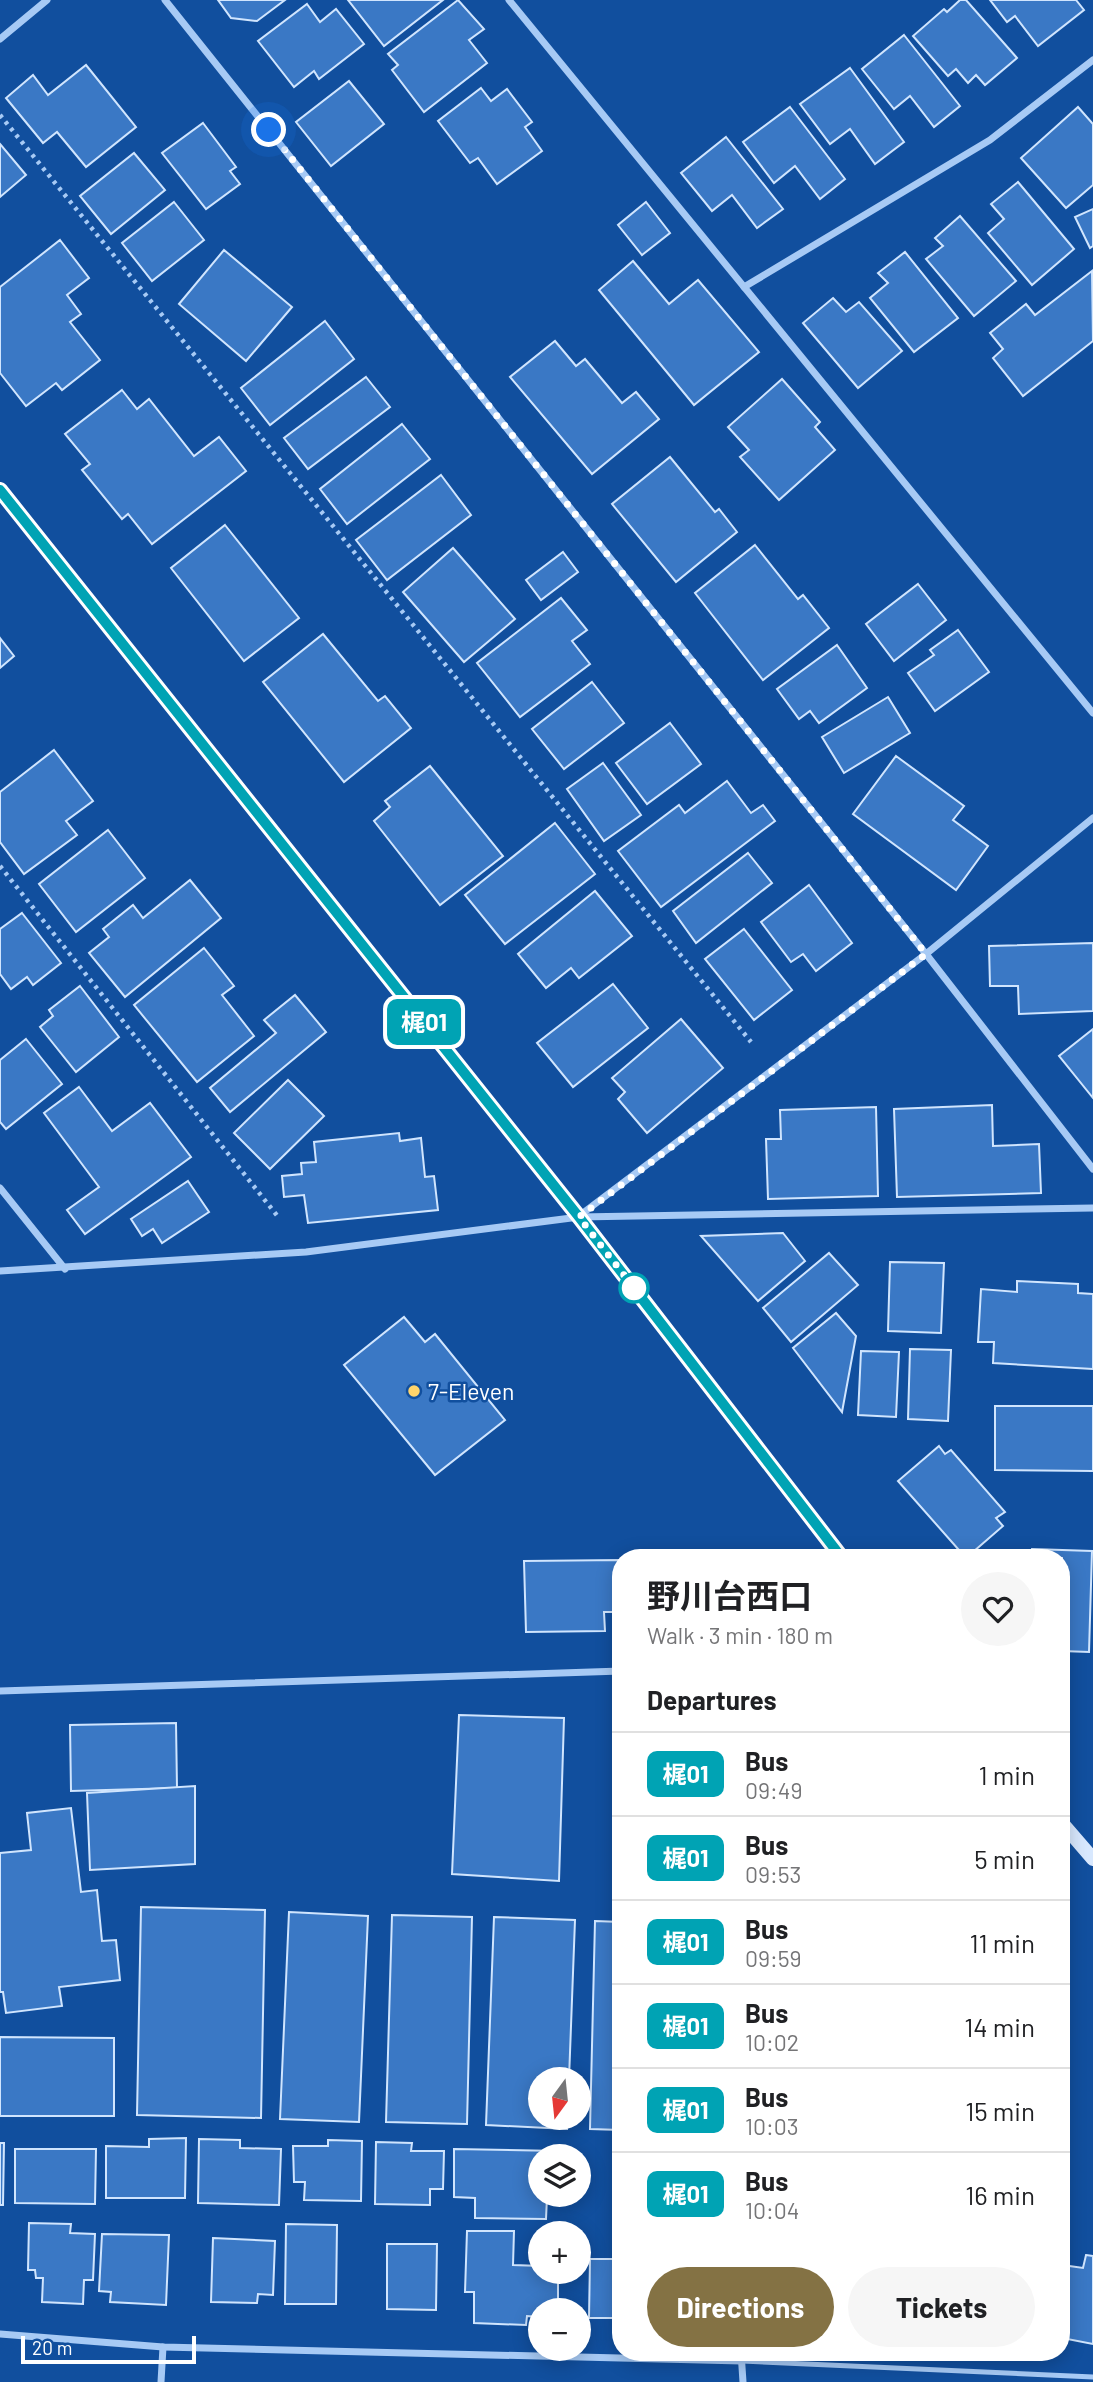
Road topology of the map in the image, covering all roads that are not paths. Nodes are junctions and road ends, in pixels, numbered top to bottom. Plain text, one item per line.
1 (47, 0) edge
2 (165, 0) edge
3 (509, 0) edge
4 (0, 39) edge
5 (1093, 60) edge
6 (744, 287) junction
7 (0, 490) edge
8 (1093, 713) edge
9 (1093, 818) edge
10 (926, 954) junction
11 (1093, 1169) edge
12 (0, 1188) edge
13 (1093, 1208) edge
14 (579, 1217) junction
15 (65, 1269) junction
16 (0, 1271) edge
17 (835, 1549) edge
18 (612, 1671) edge
19 (0, 1691) edge
20 (1070, 1832) edge
21 (1093, 1858) edge
22 (0, 2334) edge
23 (163, 2347) junction
24 (612, 2354) edge
25 (742, 2361) edge
26 (826, 2361) edge
27 (1093, 2377) edge
28 (161, 2382) edge
29 (743, 2382) edge

1 - 4 street
2 - 10 street
3 - 6 street
5 - 6 street
6 - 8 street
7 - 14 street
9 - 10 street
10 - 11 street
10 - 14 street
12 - 15 street
13 - 14 street
14 - 15 street
14 - 17 street
15 - 16 street
18 - 19 street
20 - 21 street
22 - 23 street
23 - 24 street
23 - 28 street
25 - 29 street
26 - 27 lane

